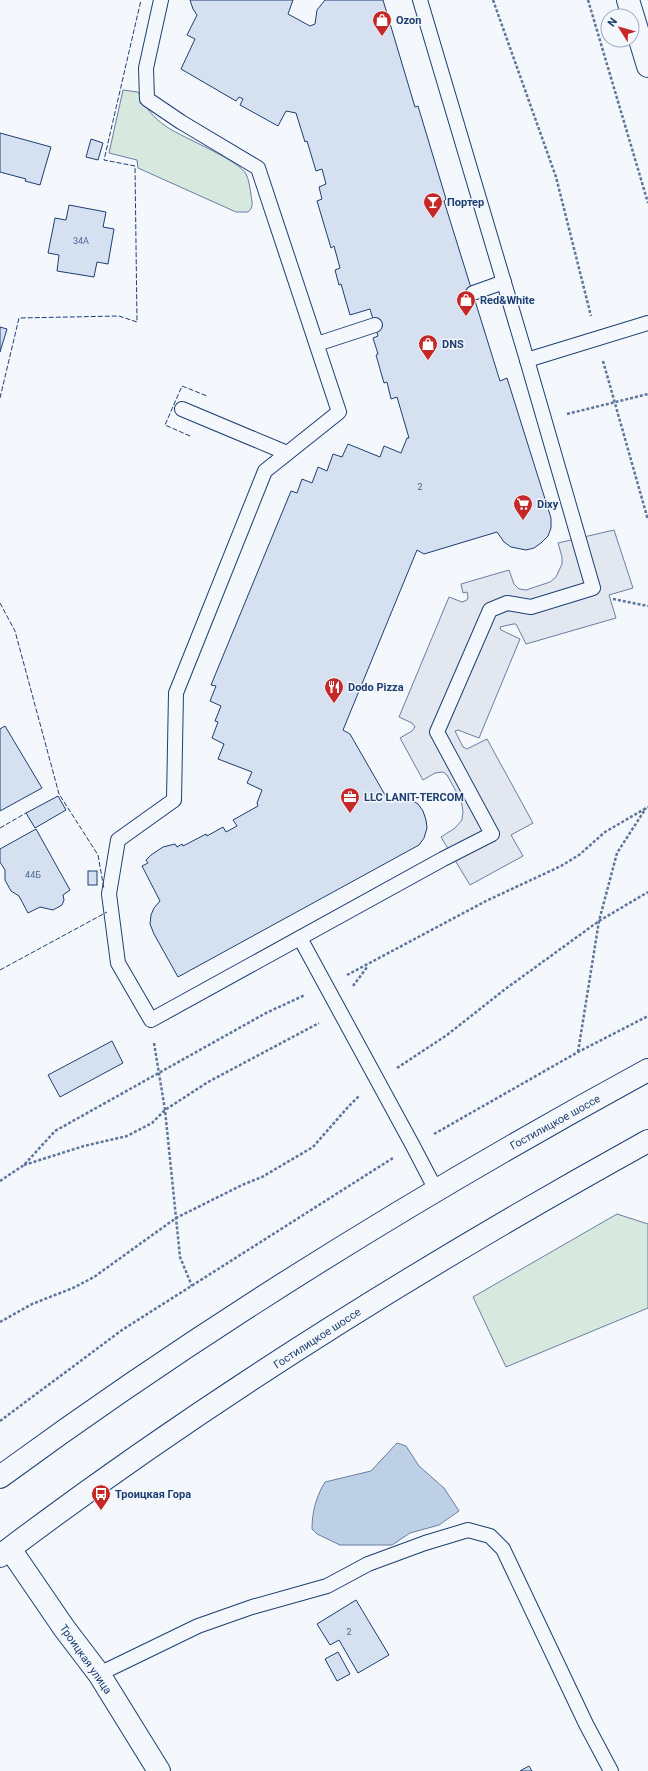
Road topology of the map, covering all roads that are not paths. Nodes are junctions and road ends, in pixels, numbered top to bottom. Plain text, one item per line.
1 (160, 0) edge
2 (420, 0) edge
3 (628, 0) edge
4 (648, 66) edge
5 (504, 282) junction
6 (473, 293) dead end
7 (648, 323) edge
8 (375, 325) dead end
9 (317, 344) junction
10 (527, 360) junction
11 (182, 409) dead end
12 (287, 452) junction
13 (300, 938) junction
14 (648, 1070) edge
15 (648, 1141) edge
16 (436, 1190) junction
17 (0, 1478) edge
18 (5, 1552) edge
19 (99, 1674) junction
20 (159, 1771) edge
21 (611, 1771) edge

1 - 9 lane
2 - 5 lane
3 - 4 main road
5 - 6 lane
5 - 10 lane
7 - 10 lane
8 - 9 lane
9 - 12 lane
10 - 13 lane
11 - 12 lane
12 - 13 lane
13 - 16 lane
14 - 16 main road, Гостилицкое шоссе
15 - 18 main road, Гостилицкое шоссе
16 - 17 main road, Гостилицкое шоссе
18 - 19 main road, Троицкая улица
19 - 20 main road, Троицкая улица
19 - 21 lane

